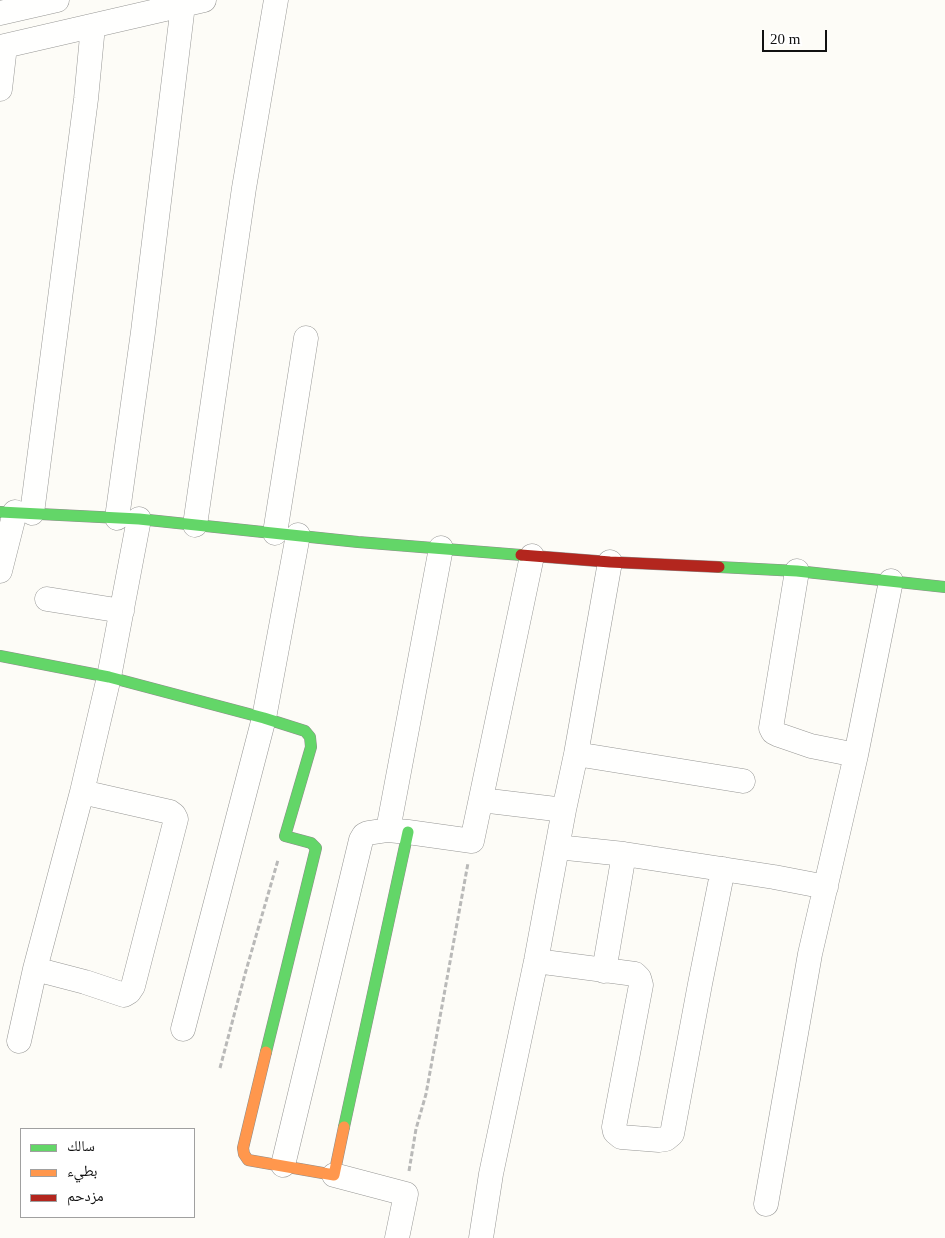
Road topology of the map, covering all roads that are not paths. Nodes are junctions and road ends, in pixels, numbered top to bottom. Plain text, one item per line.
1 (57, 0) edge
2 (276, 0) edge
3 (193, 2) edge
4 (0, 13) edge
5 (93, 26) junction
6 (2, 46) edge
7 (0, 89) edge
8 (306, 338) dead end
9 (16, 512) edge
10 (128, 519) junction
11 (195, 525) junction
12 (275, 533) junction
13 (298, 536) junction
14 (442, 548) junction
15 (532, 556) junction
16 (610, 562) junction
17 (0, 571) edge
18 (797, 572) junction
19 (891, 581) junction
20 (945, 586) edge
21 (47, 599) dead end
22 (122, 611) junction
23 (0, 656) edge
24 (110, 677) junction
25 (264, 718) junction
26 (576, 754) junction
27 (856, 755) junction
28 (743, 781) dead end
29 (82, 792) junction
30 (481, 800) junction
31 (564, 810) junction
32 (398, 831) junction
33 (558, 847) junction
34 (624, 854) junction
35 (723, 869) junction
36 (826, 887) junction
37 (536, 961) junction
38 (35, 969) junction
39 (604, 971) junction
40 (183, 1029) dead end
41 (19, 1041) dead end
42 (283, 1166) junction
43 (334, 1175) junction
44 (766, 1204) dead end
45 (397, 1238) edge
46 (480, 1238) edge

1 - 4 street
2 - 11 street
3 - 5 street
3 - 10 street
5 - 6 street
5 - 9 street
6 - 7 street
8 - 12 street
9 - 10 street
9 - 17 street
10 - 11 street
10 - 22 street
11 - 12 street
12 - 13 street
13 - 14 street
13 - 25 street
14 - 15 street
14 - 32 street
15 - 16 street
15 - 30 street
16 - 18 street
16 - 26 street
18 - 19 street
18 - 27 street
19 - 20 street
19 - 27 street
21 - 22 street
22 - 24 street
23 - 24 street
24 - 25 street
24 - 29 street
25 - 40 street
25 - 42 street
26 - 28 street
26 - 31 street
27 - 36 street
29 - 38 street
29 - 38 street
30 - 31 street
30 - 32 street
31 - 33 street
32 - 42 street
32 - 43 street
33 - 34 street
33 - 37 street
34 - 35 street
34 - 39 street
35 - 36 street
35 - 39 street
36 - 44 street
37 - 39 street
37 - 46 street
38 - 41 street
42 - 43 street
43 - 45 street

